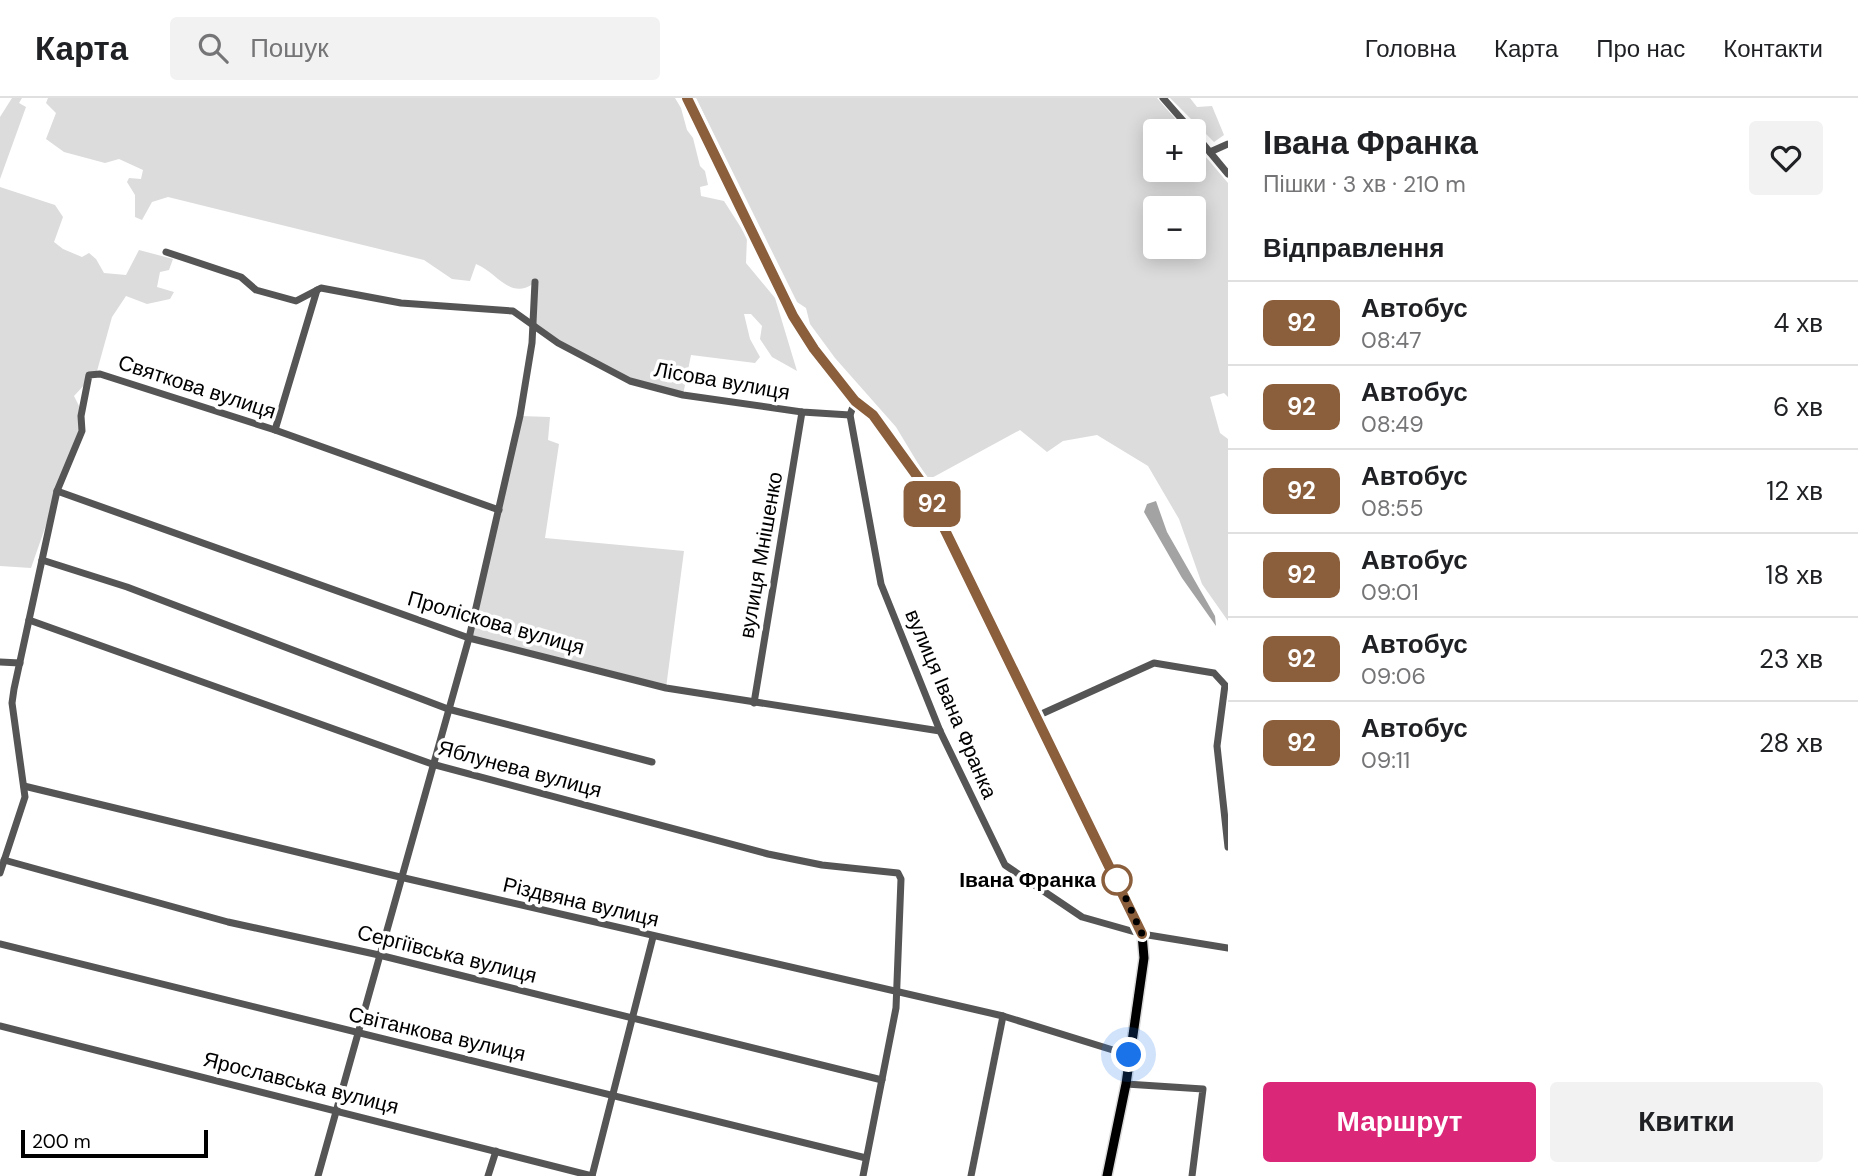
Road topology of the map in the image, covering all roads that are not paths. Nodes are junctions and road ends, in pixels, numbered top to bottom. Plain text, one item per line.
1 (687, 98) edge
2 (1163, 98) edge
3 (1182, 119) edge
4 (1228, 144) edge
5 (1206, 147) edge
6 (1210, 152) junction
7 (1228, 174) edge
8 (166, 252) dead end
9 (535, 282) dead end
10 (317, 289) junction
11 (534, 327) junction
12 (855, 401) junction
13 (803, 412) junction
14 (850, 415) junction
15 (275, 430) junction
16 (57, 491) junction
17 (499, 510) junction
18 (42, 560) junction
19 (29, 620) junction
20 (468, 638) junction
21 (0, 662) edge
22 (20, 663) junction
23 (1228, 675) edge
24 (1225, 685) junction
25 (754, 703) junction
26 (448, 709) junction
27 (1037, 716) junction
28 (940, 731) junction
29 (652, 762) dead end
30 (432, 764) junction
31 (24, 786) junction
32 (1228, 847) edge
33 (4, 860) junction
34 (0, 873) edge
35 (400, 877) junction
36 (1142, 934) junction
37 (653, 937) junction
38 (0, 944) edge
39 (1228, 948) edge
40 (379, 955) junction
41 (895, 993) junction
42 (1003, 1016) junction
43 (633, 1019) junction
44 (0, 1026) edge
45 (357, 1033) junction
46 (1129, 1055) junction
47 (883, 1080) junction
48 (1126, 1083) junction
49 (614, 1094) junction
50 (337, 1110) junction
51 (496, 1151) junction
52 (866, 1158) junction
53 (318, 1176) edge
54 (488, 1176) edge
55 (592, 1176) edge
56 (863, 1176) edge
57 (971, 1176) edge
58 (1107, 1176) edge
59 (1192, 1176) edge

1 - 12 main road
2 - 3 street
4 - 6 street
5 - 6 street
6 - 7 street
8 - 10 street, Лісова вулиця
9 - 11 street
10 - 11 street, Лісова вулиця
10 - 15 street
11 - 13 street, Лісова вулиця
11 - 17 street
12 - 14 street
12 - 27 main road
13 - 14 street, Лісова вулиця
13 - 25 street, вулиця Мнішенко
14 - 28 street, вулиця Івана Франка
15 - 16 street, Святкова вулиця
15 - 17 street, Святкова вулиця
16 - 18 street, Святкова вулиця
16 - 20 street, Проліскова вулиця
17 - 20 street
18 - 19 street, Святкова вулиця
18 - 26 street
19 - 22 street, Святкова вулиця
19 - 30 street, Яблунева вулиця
20 - 25 street, Проліскова вулиця
20 - 26 street
21 - 22 street
22 - 31 street, Святкова вулиця
23 - 24 street
24 - 27 street
24 - 32 street
25 - 28 street, Проліскова вулиця
26 - 29 street
26 - 30 street
27 - 36 main road
28 - 36 street, вулиця Івана Франка
30 - 35 street
30 - 41 street, Яблунева вулиця
31 - 33 street, Святкова вулиця
31 - 35 street, Різдвяна вулиця
33 - 34 street, Святкова вулиця
33 - 40 street, Сергіївська вулиця
35 - 37 street, Різдвяна вулиця
35 - 40 street
36 - 39 street, вулиця Івана Франка
36 - 46 main road
37 - 41 street, Різдвяна вулиця
37 - 43 street
38 - 45 street, Світанкова вулиця
40 - 43 street, Сергіївська вулиця
40 - 45 street
41 - 42 street, Різдвяна вулиця
41 - 47 street
42 - 46 street, Різдвяна вулиця
42 - 57 street
43 - 47 street, Сергіївська вулиця
43 - 49 street
44 - 50 street, Ярославська вулиця
45 - 49 street, Світанкова вулиця
45 - 50 street
46 - 48 main road
47 - 52 street
48 - 58 main road
48 - 59 street
49 - 52 street, Світанкова вулиця
49 - 55 street
50 - 51 street, Ярославська вулиця
50 - 53 street
51 - 54 street
51 - 55 street, Ярославська вулиця
52 - 56 street

